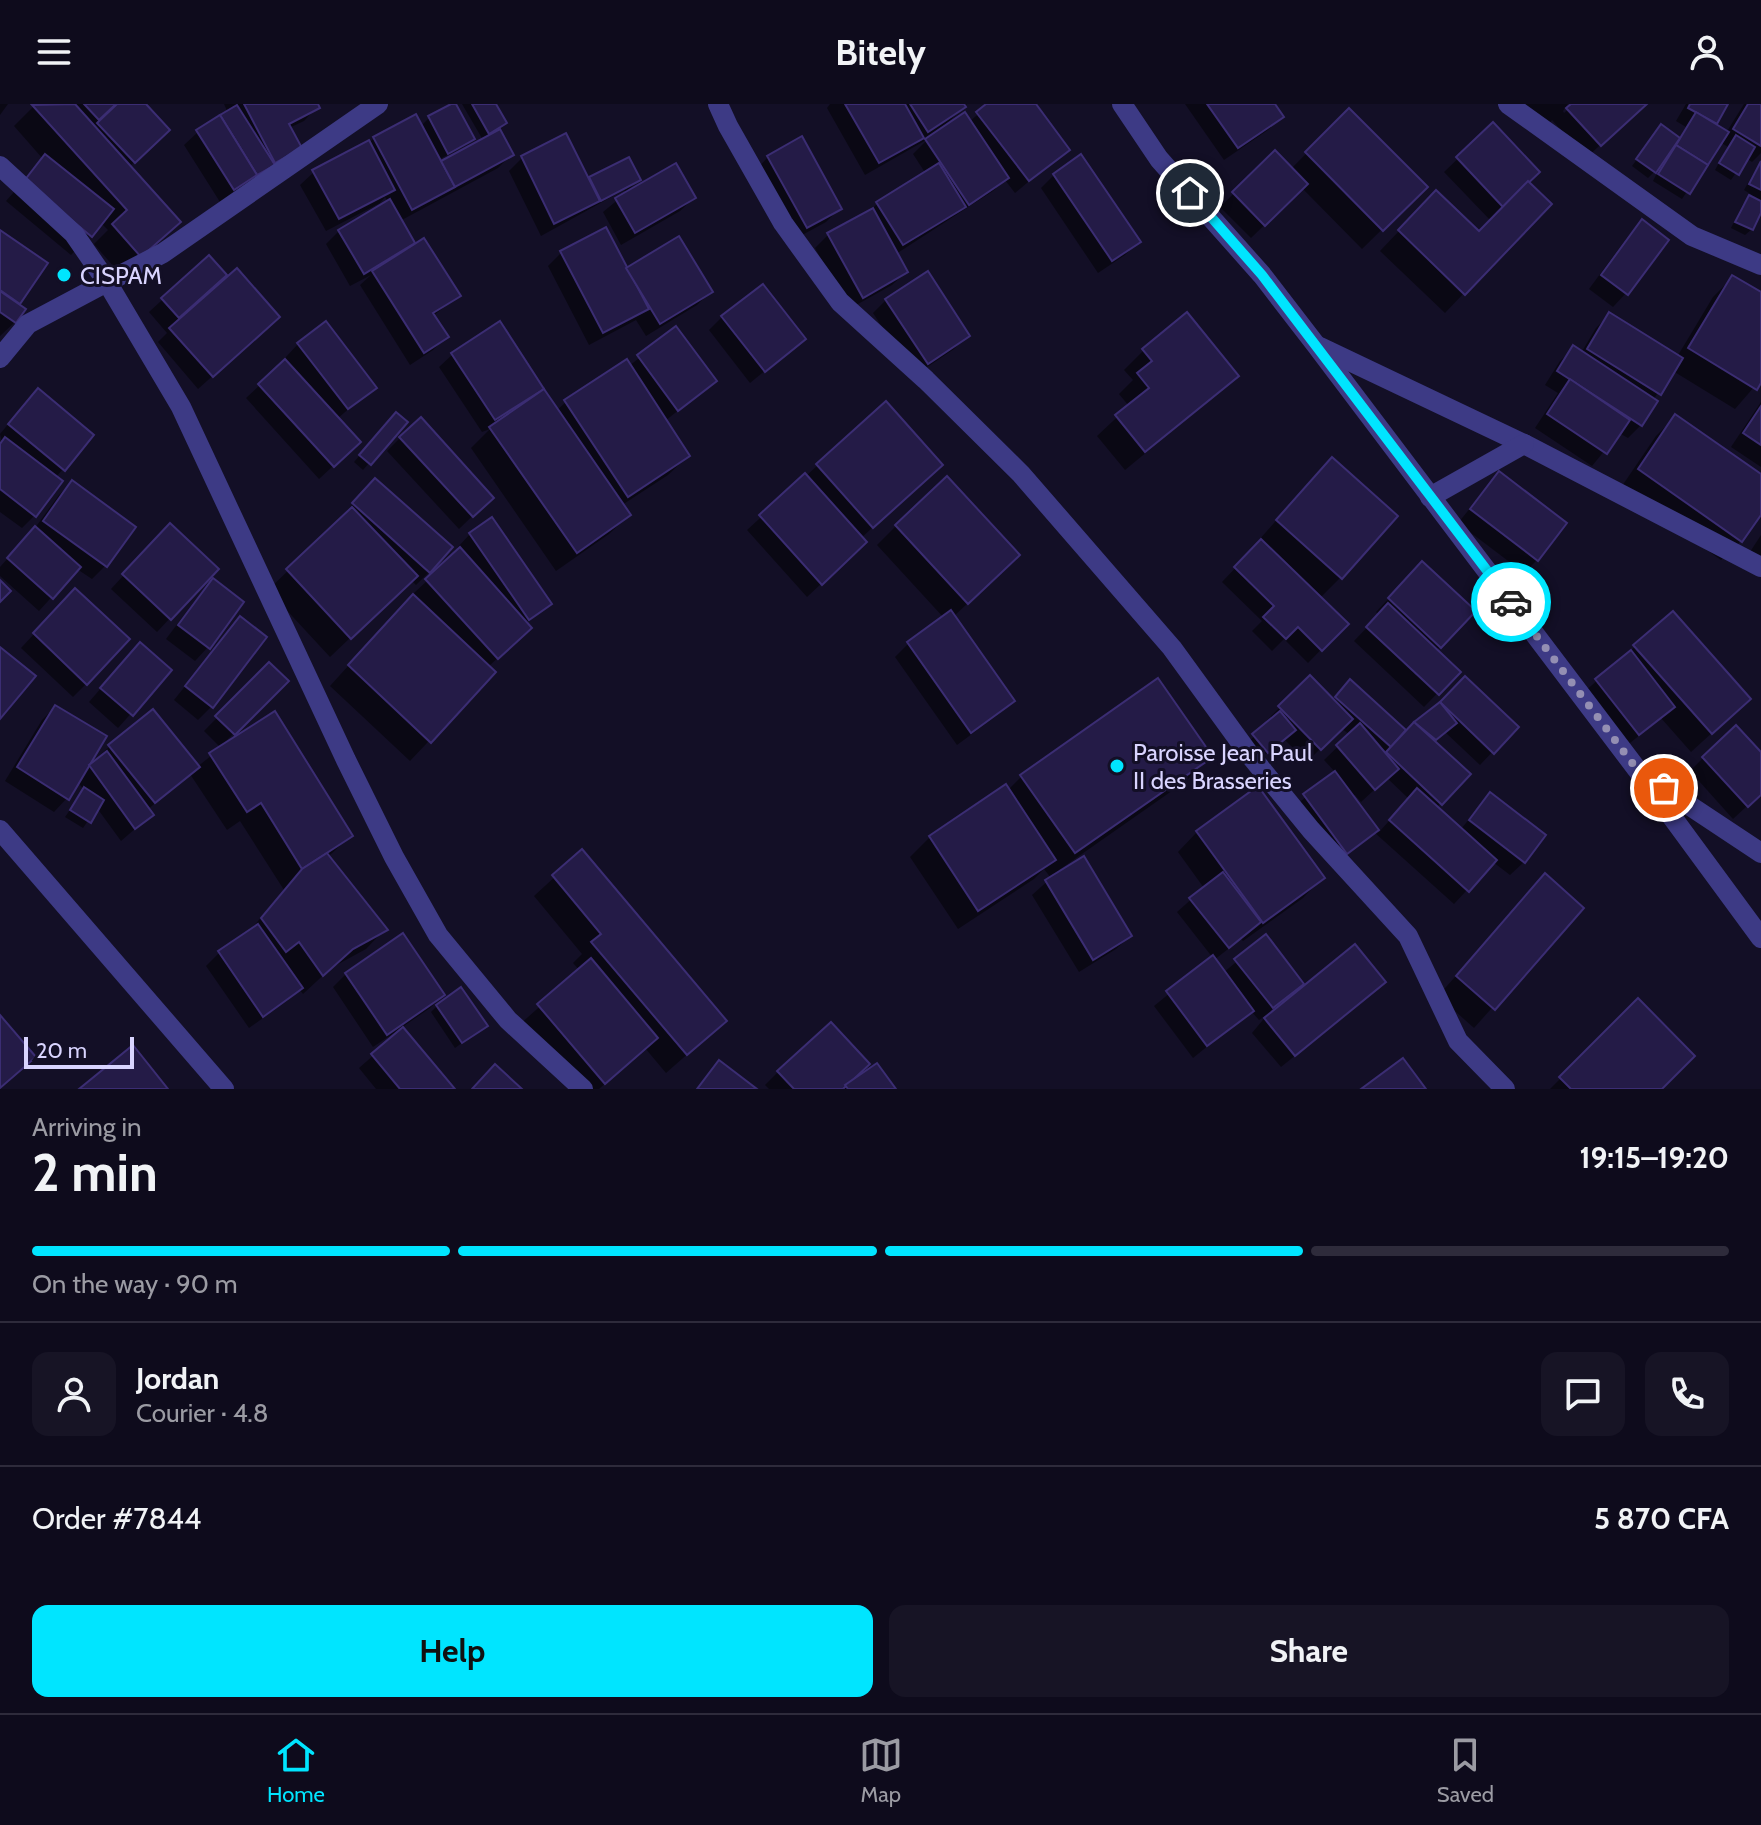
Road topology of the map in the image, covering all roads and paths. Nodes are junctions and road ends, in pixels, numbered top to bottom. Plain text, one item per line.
1 (378, 104) edge
2 (718, 104) edge
3 (1122, 104) edge
4 (1508, 104) edge
5 (0, 166) edge
6 (1761, 265) edge
7 (107, 282) junction
8 (1316, 345) junction
9 (0, 358) edge
10 (1524, 444) junction
11 (1430, 497) junction
12 (1761, 567) edge
13 (1639, 772) junction
14 (0, 830) edge
15 (1761, 853) edge
16 (1761, 938) edge
17 (224, 1089) edge
18 (583, 1089) edge
19 (1505, 1089) edge

1 - 7 street
2 - 19 street
3 - 8 street
4 - 6 street
5 - 7 street
7 - 9 street
7 - 18 street
8 - 10 street
8 - 11 street
10 - 11 street
10 - 12 street
11 - 13 street
13 - 15 street
13 - 16 street
14 - 17 street

